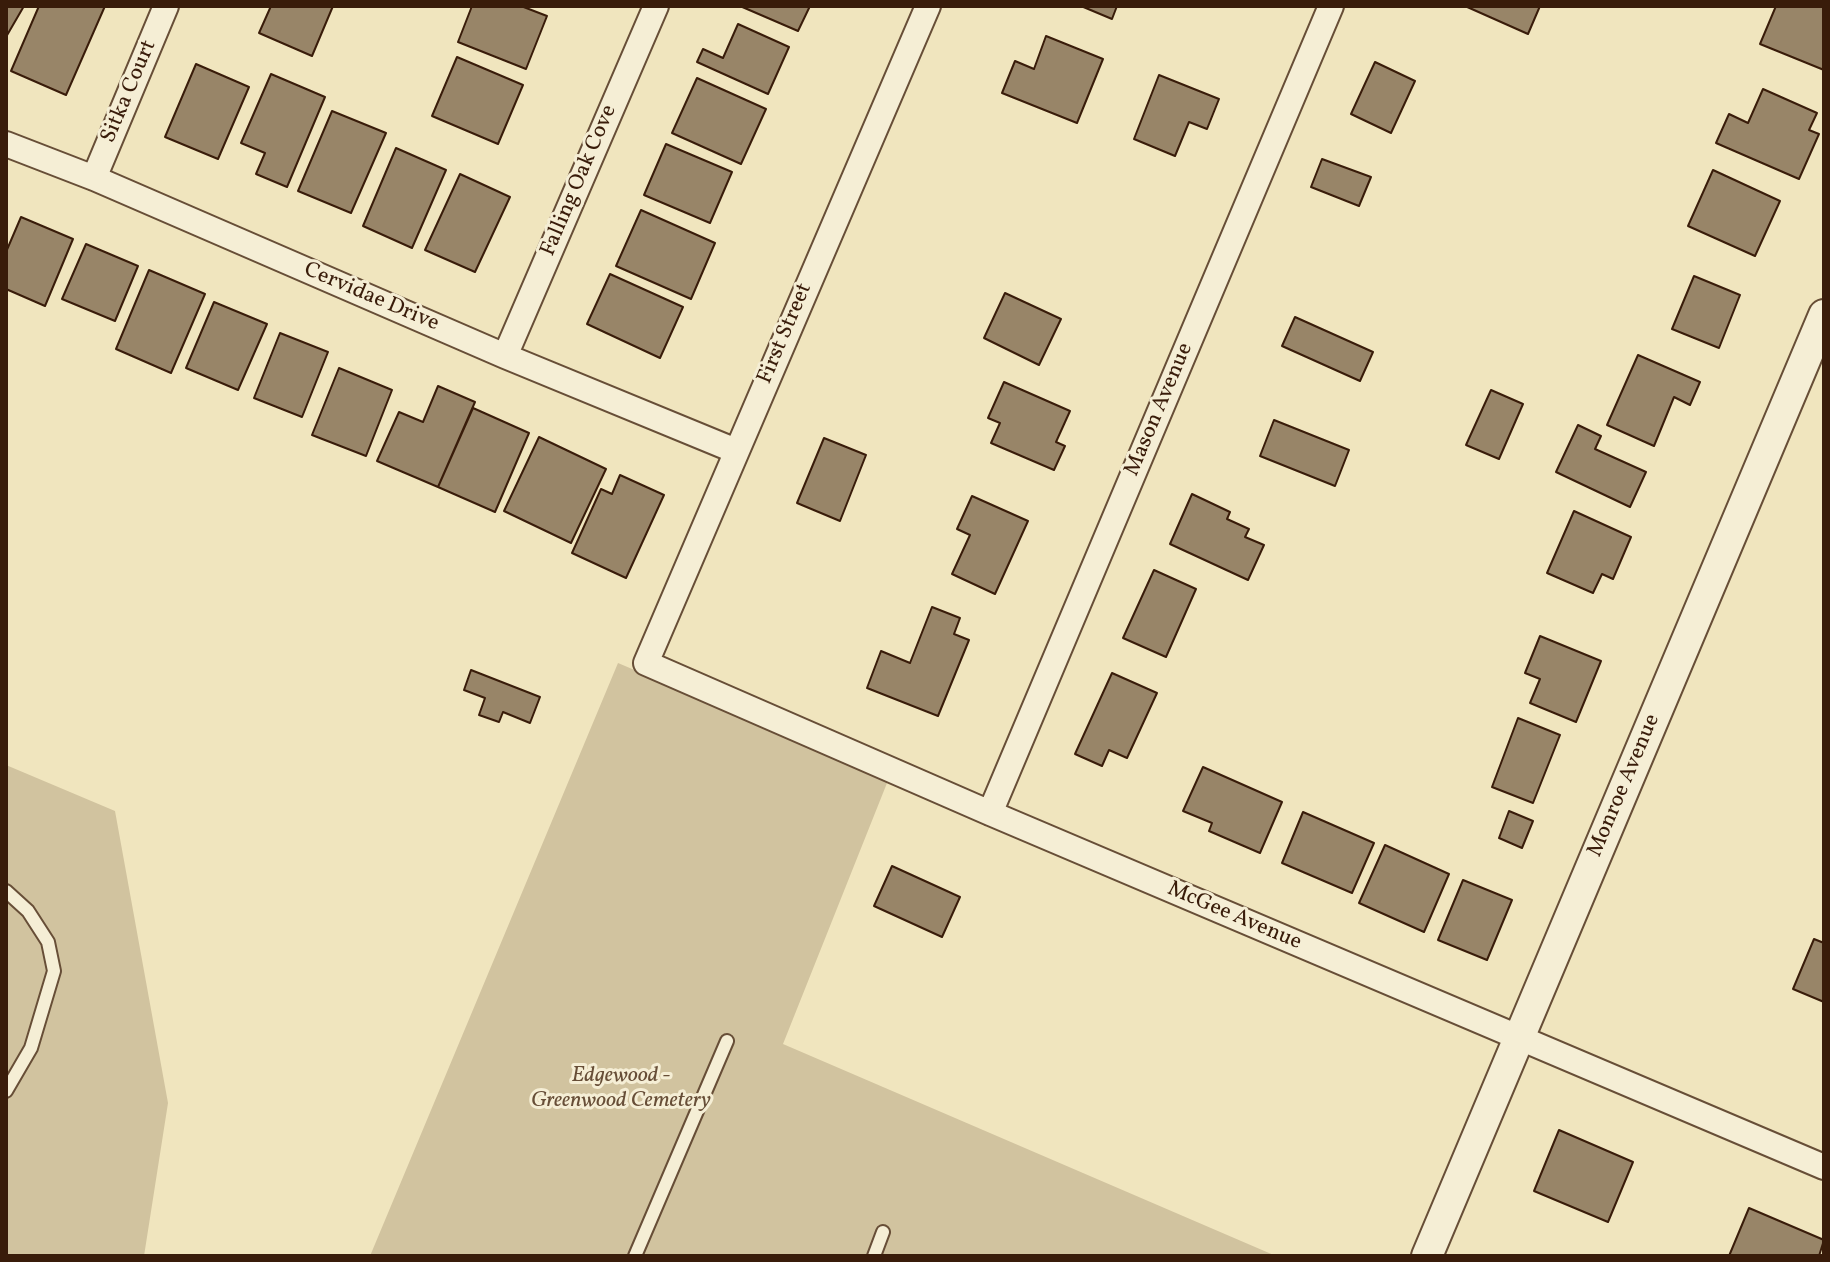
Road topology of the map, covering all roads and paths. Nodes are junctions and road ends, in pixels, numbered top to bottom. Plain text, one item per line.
1 (166, 6) edge
2 (656, 6) edge
3 (928, 6) edge
4 (1331, 6) edge
5 (6, 144) edge
6 (94, 178) junction
7 (1824, 315) edge
8 (505, 356) junction
9 (736, 451) junction
10 (646, 663) joint
11 (990, 813) junction
12 (6, 891) edge
13 (1519, 1037) junction
14 (727, 1041) dead end
15 (6, 1091) edge
16 (1824, 1167) edge
17 (883, 1232) dead end
18 (635, 1256) edge
19 (874, 1256) edge
20 (1427, 1256) edge

1 - 6 street, Sitka Court
2 - 8 street, Falling Oak Cove
3 - 9 street, First Street
4 - 11 street, Mason Avenue
5 - 6 street, Cervidae Drive
6 - 8 street, Cervidae Drive
7 - 13 street, Monroe Avenue
8 - 9 street, Cervidae Drive
9 - 10 street, First Street
10 - 11 street, McGee Avenue
11 - 13 street, McGee Avenue
12 - 15 lane
13 - 16 street, McGee Avenue
13 - 20 street, Monroe Avenue
14 - 18 lane
17 - 19 lane

